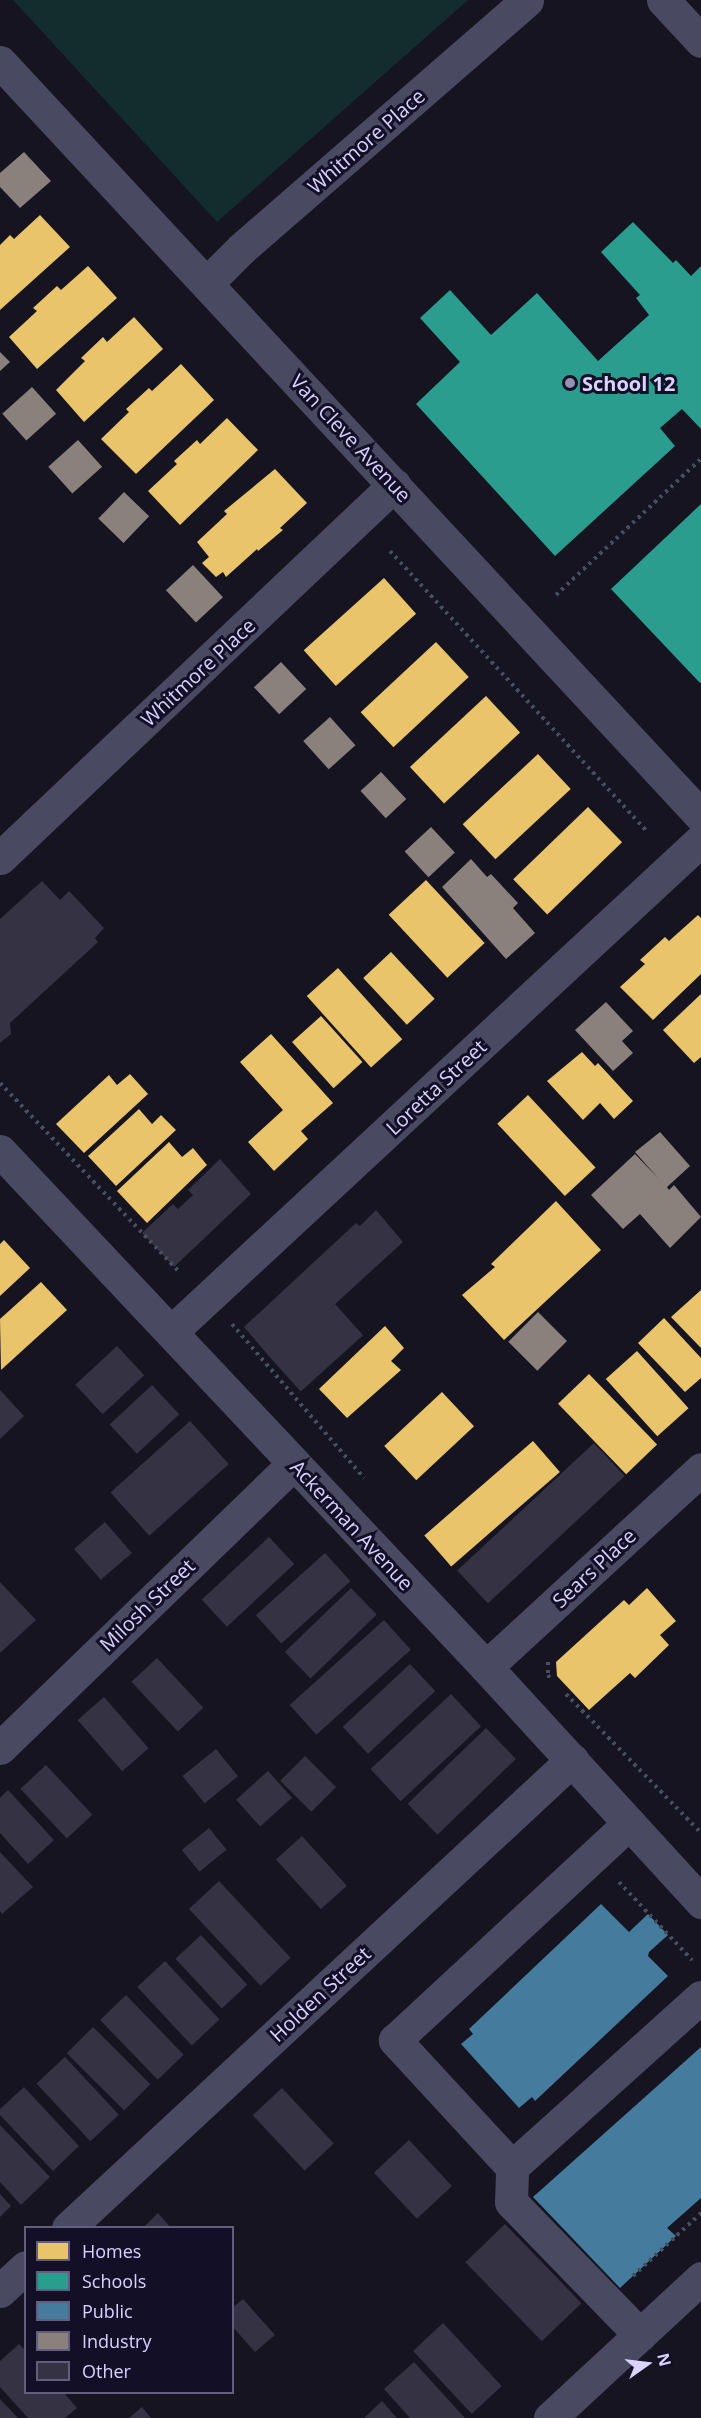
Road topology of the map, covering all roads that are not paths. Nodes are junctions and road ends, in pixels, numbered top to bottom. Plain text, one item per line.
1 (527, 0) edge
2 (663, 0) edge
3 (701, 40) edge
4 (0, 62) edge
5 (207, 283) junction
6 (394, 485) junction
7 (701, 816) edge
8 (701, 840) edge
9 (0, 858) edge
10 (0, 1150) edge
11 (171, 1332) junction
12 (294, 1463) junction
13 (701, 1469) edge
14 (486, 1667) junction
15 (0, 1748) edge
16 (572, 1760) junction
17 (629, 1823) junction
18 (701, 1902) edge
19 (701, 1997) edge
20 (512, 2167) junction
21 (70, 2226) edge
22 (24, 2269) edge
23 (701, 2278) edge
24 (0, 2291) edge
25 (640, 2335) junction
26 (550, 2418) edge

1 - 5 street, Whitmore Place
2 - 3 street
4 - 5 street, Van Cleve Avenue
5 - 6 street, Van Cleve Avenue
6 - 7 street, Van Cleve Avenue
6 - 9 street, Whitmore Place
8 - 11 street, Loretta Street
10 - 11 street, Ackerman Avenue
11 - 12 street, Ackerman Avenue
12 - 14 street, Ackerman Avenue
12 - 15 street, Milosh Street
13 - 14 street, Sears Place
14 - 16 street, Ackerman Avenue
16 - 17 street, Ackerman Avenue
16 - 21 street, Holden Street
17 - 18 street, Ackerman Avenue
17 - 20 street
19 - 20 street
20 - 25 street
22 - 24 street
23 - 25 street
25 - 26 street

